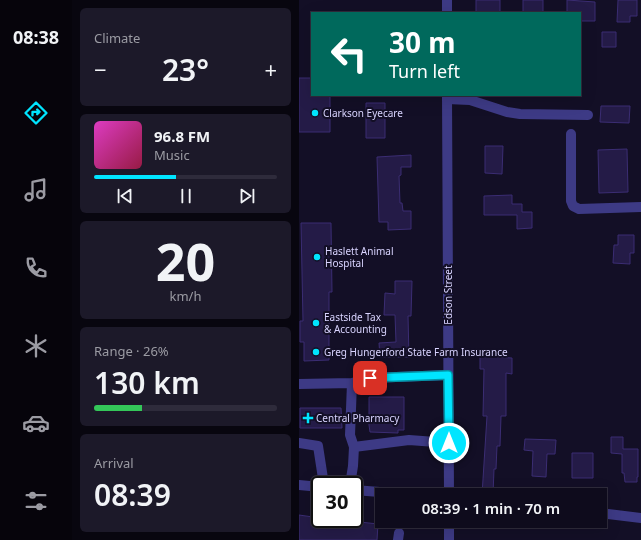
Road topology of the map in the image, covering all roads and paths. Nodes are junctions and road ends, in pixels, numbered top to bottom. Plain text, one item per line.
1 (447, 0) edge
2 (447, 12) edge
3 (447, 97) edge
4 (588, 115) dead end
5 (571, 134) dead end
6 (641, 207) edge
7 (448, 375) junction
8 (352, 383) junction
9 (299, 384) edge
10 (299, 443) edge
11 (449, 443) junction
12 (354, 446) junction
13 (322, 476) edge
14 (352, 476) edge
15 (299, 485) edge
16 (311, 486) edge
17 (449, 488) edge
18 (363, 491) edge
19 (375, 492) edge
20 (607, 514) edge
21 (641, 518) edge
22 (449, 528) edge
23 (449, 540) edge

1 - 2 street
3 - 4 street
3 - 7 street, Edson Street
5 - 6 street
7 - 8 street
7 - 11 street, Edson Street
8 - 9 street
8 - 12 street
10 - 13 street
11 - 12 street
11 - 17 street, Edson Street
12 - 14 street
15 - 16 street
18 - 19 street
20 - 21 street
22 - 23 street

